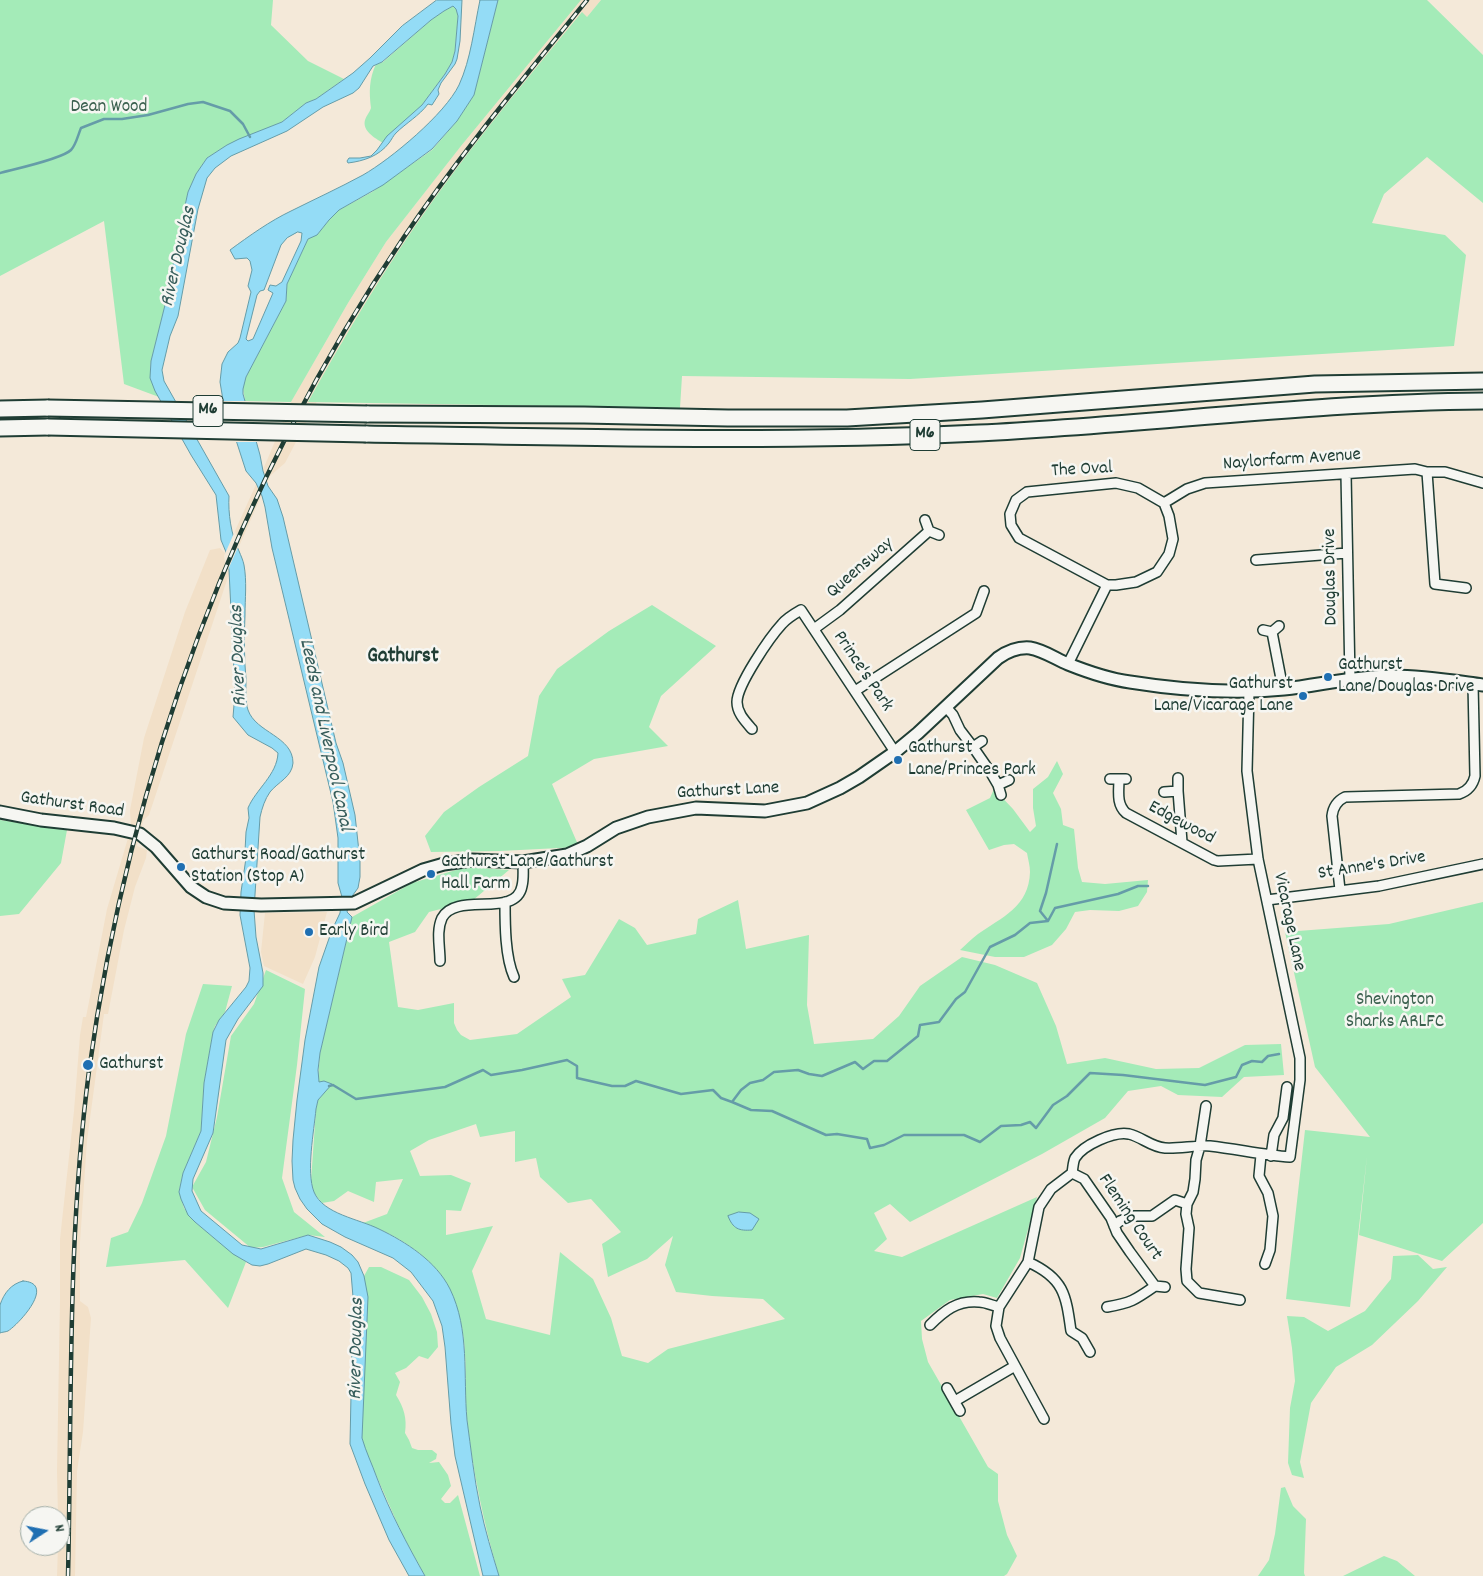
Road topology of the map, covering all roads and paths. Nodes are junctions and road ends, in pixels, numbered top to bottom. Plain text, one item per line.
1 (1483, 381) edge
2 (1483, 400) edge
3 (0, 409) edge
4 (0, 428) edge
5 (1427, 472) junction
6 (1346, 474) junction
7 (1483, 483) edge
8 (1164, 503) junction
9 (925, 520) dead end
10 (929, 531) junction
11 (939, 535) dead end
12 (1347, 553) junction
13 (1256, 560) dead end
14 (1107, 585) junction
15 (1466, 588) dead end
16 (984, 591) dead end
17 (814, 629) junction
18 (1271, 629) dead end
19 (1068, 664) junction
20 (1350, 679) junction
21 (1478, 685) edge
22 (1283, 689) junction
23 (855, 691) junction
24 (1249, 691) junction
25 (946, 707) junction
26 (752, 729) dead end
27 (982, 742) dead end
28 (973, 747) junction
29 (895, 752) junction
30 (1178, 778) dead end
31 (1118, 779) dead end
32 (1009, 780) dead end
33 (998, 785) junction
34 (1178, 791) junction
35 (1164, 792) dead end
36 (1001, 795) dead end
37 (0, 812) edge
38 (140, 834) joint
39 (1182, 842) junction
40 (1258, 859) junction
41 (523, 862) junction
42 (1483, 864) edge
43 (1340, 890) junction
44 (1267, 900) junction
45 (505, 902) junction
46 (440, 960) dead end
47 (514, 978) dead end
48 (1286, 1087) dead end
49 (1206, 1106) dead end
50 (1200, 1146) junction
51 (1261, 1155) junction
52 (1270, 1156) junction
53 (1072, 1173) junction
54 (1187, 1204) junction
55 (1114, 1226) junction
56 (1028, 1262) junction
57 (1265, 1264) dead end
58 (1187, 1281) junction
59 (1178, 1285) dead end
60 (1155, 1286) junction
61 (1165, 1287) dead end
62 (1240, 1300) dead end
63 (999, 1307) junction
64 (1107, 1307) dead end
65 (930, 1325) dead end
66 (1090, 1352) dead end
67 (1015, 1366) junction
68 (948, 1388) dead end
69 (955, 1401) junction
70 (960, 1411) dead end
71 (1044, 1419) dead end

1 - 3 highway, M6, bridge
2 - 4 highway, M6, bridge
5 - 6 street, Naylorfarm Avenue
5 - 7 street, Naylorfarm Avenue
5 - 15 street
6 - 8 street, Naylorfarm Avenue
6 - 12 street, Douglas Drive
8 - 14 street
8 - 14 street, The Oval
9 - 10 street
10 - 11 street
10 - 17 street, Queensway
12 - 13 street
12 - 20 street, Douglas Drive
14 - 19 street
16 - 23 street
17 - 23 street, Prince's Park
17 - 26 street, Prince's Park
18 - 22 street
19 - 24 main road, Gathurst Lane
19 - 25 main road, Gathurst Lane
20 - 21 main road, Gathurst Lane
20 - 22 main road, Gathurst Lane
21 - 43 street
22 - 24 main road, Gathurst Lane
23 - 29 street, Prince's Park
24 - 40 street, Vicarage Lane
25 - 28 street
25 - 29 main road, Gathurst Lane
27 - 28 street
28 - 33 street
29 - 41 main road, Gathurst Lane
30 - 34 street
31 - 39 street, Edgewood
32 - 33 street
33 - 36 street
34 - 35 street
34 - 39 street
37 - 38 main road, Gathurst Road
38 - 41 main road, Gathurst Lane
39 - 40 street, Edgewood
40 - 44 street, Vicarage Lane
41 - 45 street
42 - 43 street, St Anne's Drive
43 - 44 street, St Anne's Drive
44 - 52 street, Vicarage Lane
45 - 46 street
45 - 47 street
48 - 52 street
49 - 50 street
50 - 51 street
50 - 53 street
50 - 54 street
51 - 52 street
51 - 57 street
53 - 55 street, Fleming Court
53 - 56 street
54 - 55 street
54 - 58 street
55 - 60 street, Fleming Court
56 - 63 street
56 - 66 street
58 - 59 street
58 - 62 street
60 - 61 street
60 - 64 street
63 - 65 street
63 - 67 street
67 - 69 street
67 - 71 street
68 - 69 street
69 - 70 street

